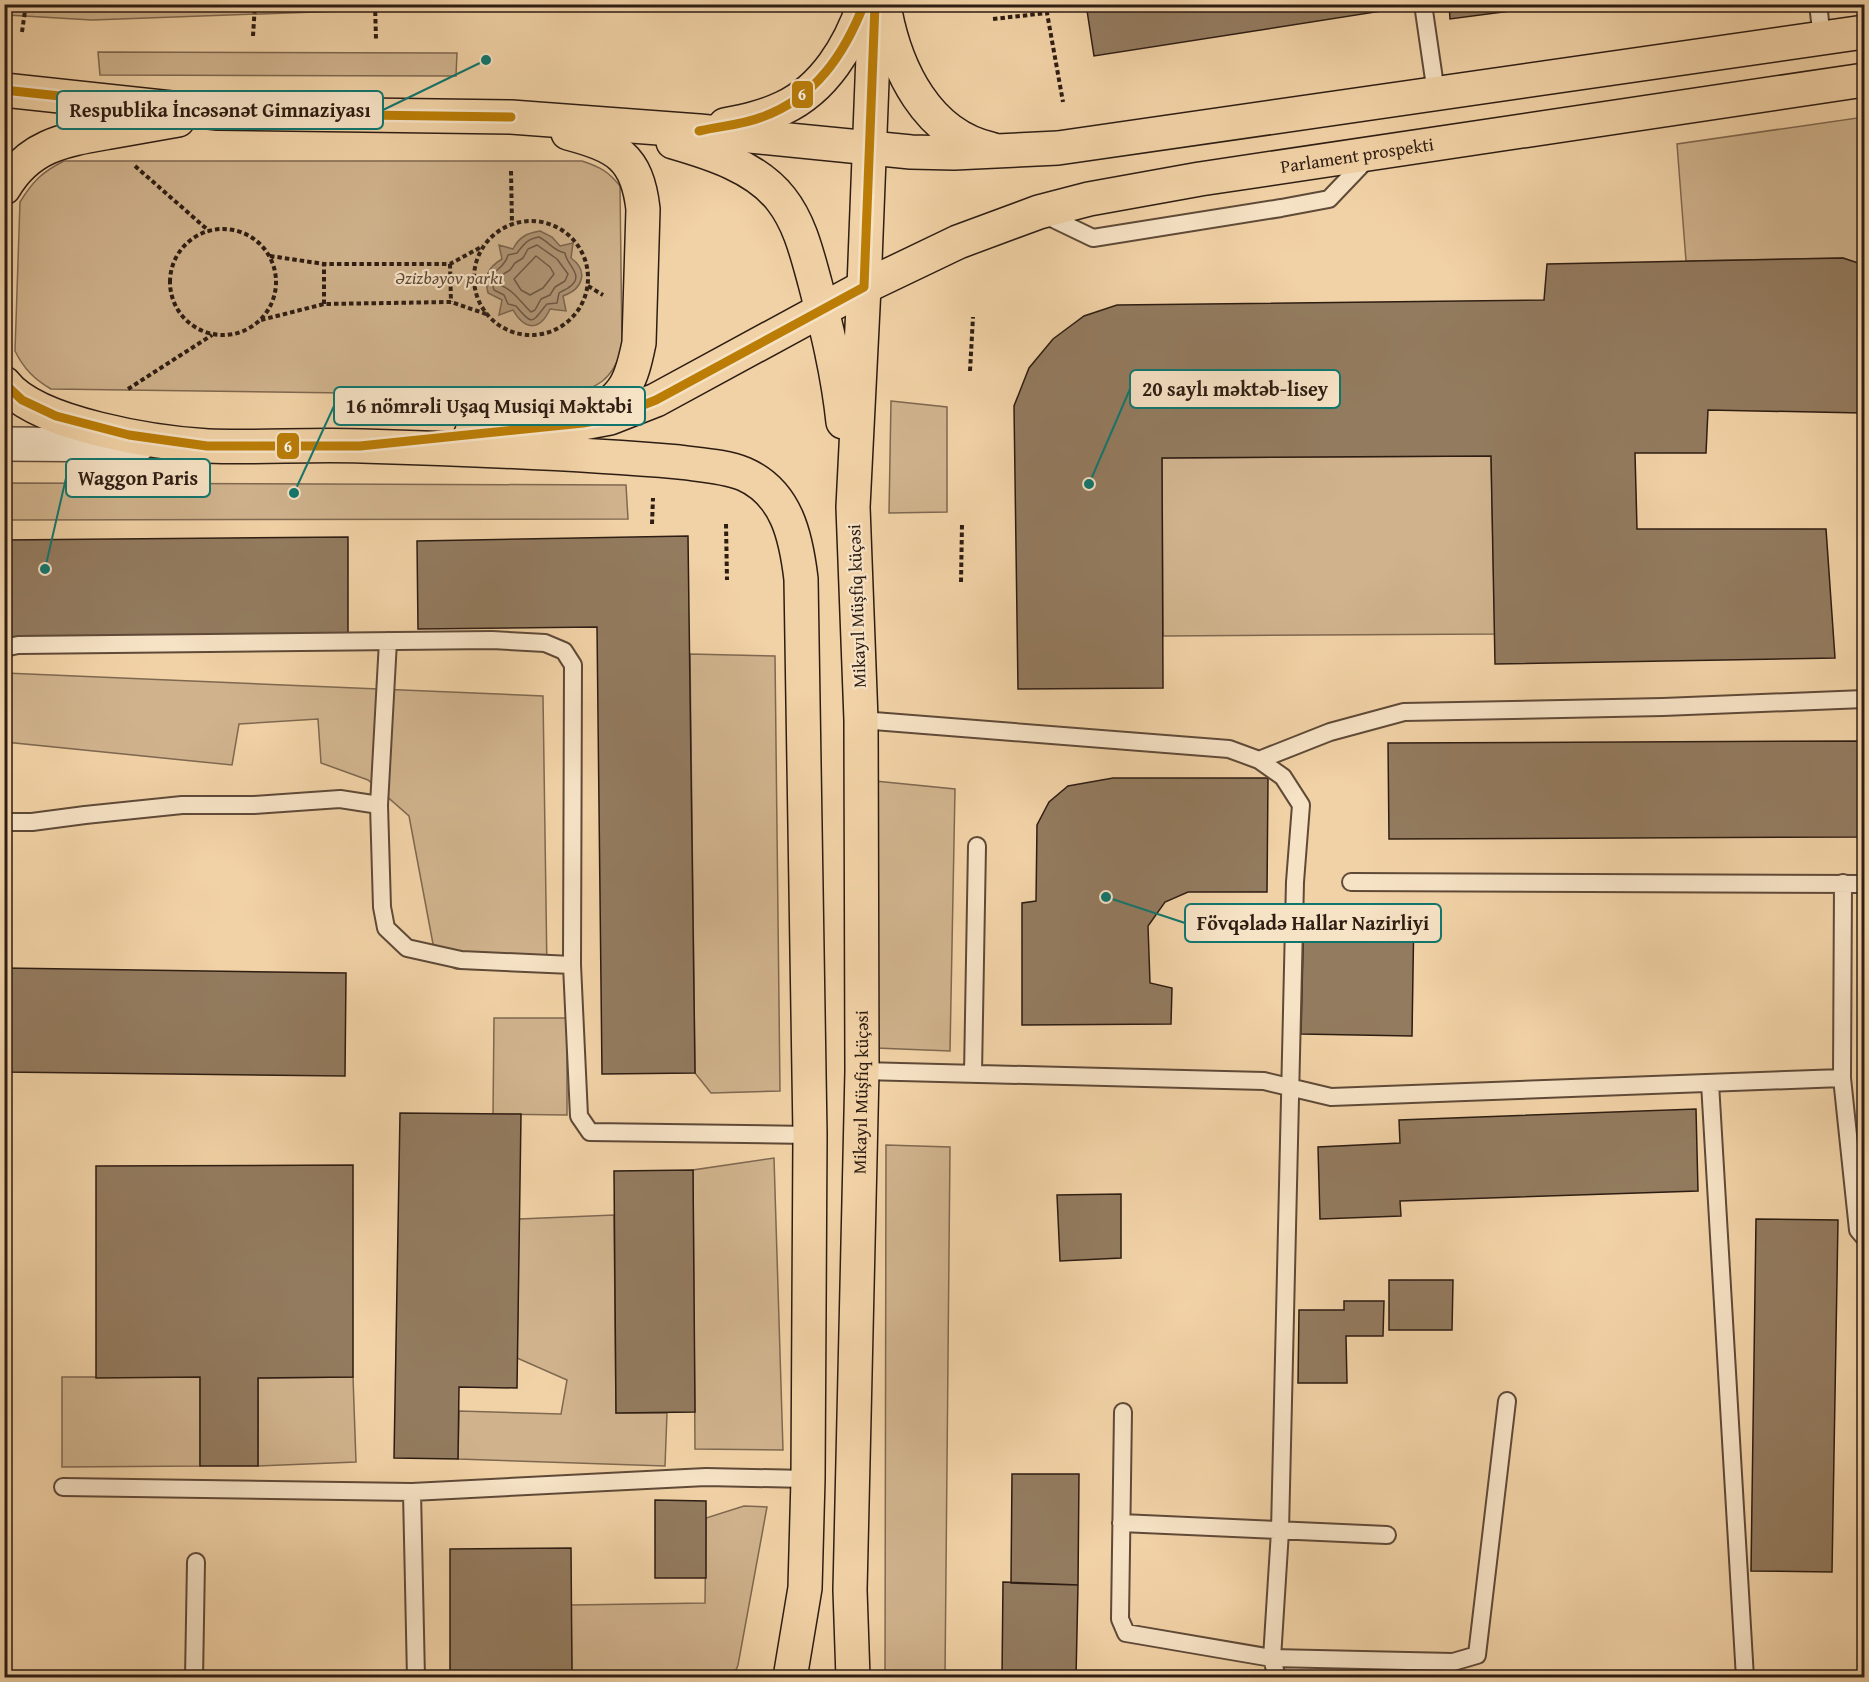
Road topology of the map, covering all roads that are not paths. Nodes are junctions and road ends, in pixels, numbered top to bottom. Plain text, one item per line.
1 (864, 4) edge
2 (875, 4) edge
3 (883, 4) edge
4 (1423, 4) edge
5 (1818, 4) edge
6 (1864, 32) edge
7 (1822, 38) junction
8 (1864, 80) edge
9 (4, 90) edge
10 (1436, 93) junction
11 (218, 113) junction
12 (511, 117) junction
13 (598, 123) junction
14 (699, 131) junction
15 (870, 147) junction
16 (1005, 152) junction
17 (5, 189) edge
18 (864, 287) junction
19 (822, 310) junction
20 (4, 366) edge
21 (4, 383) edge
22 (42, 411) junction
23 (583, 423) junction
24 (4, 444) edge
25 (207, 446) junction
26 (360, 446) junction
27 (853, 507) junction
28 (388, 641) junction
29 (4, 648) edge
30 (1864, 699) edge
31 (861, 720) junction
32 (1259, 760) junction
33 (379, 805) junction
34 (4, 822) edge
35 (977, 846) dead end
36 (1351, 882) dead end
37 (1843, 883) junction
38 (1864, 884) edge
39 (572, 965) junction
40 (862, 1071) junction
41 (973, 1074) junction
42 (1842, 1078) junction
43 (1710, 1083) junction
44 (1290, 1086) junction
45 (810, 1135) junction
46 (1864, 1237) edge
47 (1507, 1401) dead end
48 (1122, 1412) dead end
49 (808, 1479) junction
50 (63, 1487) dead end
51 (412, 1492) junction
52 (1122, 1523) junction
53 (1280, 1531) junction
54 (1387, 1535) dead end
55 (196, 1562) dead end
56 (1272, 1658) junction
57 (194, 1677) edge
58 (416, 1677) edge
59 (790, 1677) edge
60 (853, 1677) edge
61 (1277, 1677) edge
62 (1745, 1677) edge

1 - 14 main road
2 - 15 main road
3 - 16 main road
4 - 10 lane
5 - 7 lane
6 - 7 main road
7 - 10 main road
8 - 18 main road, Parlament prospekti
9 - 11 main road
10 - 16 main road
11 - 12 main road
11 - 17 main road
12 - 13 main road
12 - 23 main road
13 - 14 main road
13 - 19 main road
14 - 15 main road
15 - 16 main road
15 - 18 main road
18 - 19 main road, Parlament prospekti
18 - 27 main road
19 - 23 main road, Parlament prospekti
19 - 27 main road
20 - 22 main road
21 - 22 main road
22 - 25 main road
23 - 26 main road, Parlament prospekti
24 - 25 street
25 - 26 main road
26 - 45 main road
27 - 31 main road, Mikayıl Müşfiq küçəsi
28 - 29 lane
28 - 33 lane
28 - 39 lane
30 - 32 lane
31 - 32 lane
31 - 40 main road, Mikayıl Müşfiq küçəsi
32 - 44 lane
33 - 34 lane
33 - 39 lane
35 - 41 lane
36 - 37 lane
37 - 38 lane
37 - 42 lane
39 - 45 lane
40 - 41 lane
40 - 60 main road, Mikayıl Müşfiq küçəsi
41 - 44 lane
42 - 43 lane
42 - 46 lane
43 - 44 lane
43 - 62 lane
44 - 53 lane
45 - 49 main road
47 - 56 lane
48 - 52 lane
49 - 51 lane
49 - 59 main road
50 - 51 lane
51 - 58 lane
52 - 53 lane
52 - 56 lane
53 - 54 lane
53 - 56 lane
55 - 57 lane
56 - 61 lane

